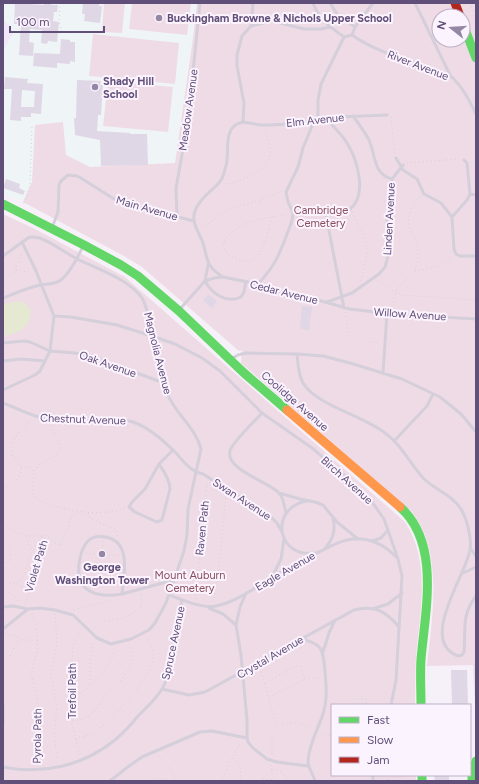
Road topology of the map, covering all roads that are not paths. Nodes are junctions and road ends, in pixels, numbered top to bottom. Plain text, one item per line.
1 (200, 3) edge
2 (253, 3) edge
3 (313, 3) edge
4 (330, 3) edge
5 (373, 3) edge
6 (415, 3) edge
7 (251, 26) junction
8 (330, 27) junction
9 (355, 27) junction
10 (352, 35) junction
11 (344, 37) junction
12 (471, 45) edge
13 (476, 58) edge
14 (451, 77) junction
15 (476, 114) edge
16 (387, 115) road end
17 (353, 116) junction
18 (318, 120) junction
19 (328, 120) junction
20 (314, 121) junction
21 (243, 122) junction
22 (396, 158) road end
23 (464, 160) road end
24 (402, 166) junction
25 (392, 179) junction
26 (470, 194) junction
27 (476, 194) edge
28 (3, 204) edge
29 (293, 212) junction
30 (326, 215) junction
31 (177, 216) junction
32 (452, 217) junction
33 (194, 220) junction
34 (52, 228) junction
35 (22, 242) junction
36 (84, 245) junction
37 (3, 256) edge
38 (476, 256) edge
39 (77, 258) junction
40 (208, 265) junction
41 (224, 277) junction
42 (205, 281) junction
43 (246, 282) junction
44 (258, 284) junction
45 (41, 285) junction
46 (342, 297) junction
47 (3, 298) edge
48 (327, 302) junction
49 (344, 308) junction
50 (179, 311) junction
51 (389, 313) junction
52 (54, 316) junction
53 (476, 319) edge
54 (152, 336) junction
55 (3, 343) edge
56 (50, 351) junction
57 (297, 354) junction
58 (231, 360) junction
59 (3, 361) edge
60 (45, 361) junction
61 (383, 373) junction
62 (164, 383) junction
63 (3, 390) edge
64 (433, 394) junction
65 (3, 403) edge
66 (262, 413) junction
67 (476, 432) edge
68 (395, 440) junction
69 (173, 450) junction
70 (160, 464) junction
71 (196, 472) junction
72 (279, 493) junction
73 (310, 501) junction
74 (286, 513) junction
75 (332, 516) junction
76 (388, 530) junction
77 (282, 532) junction
78 (284, 538) junction
79 (358, 539) junction
80 (372, 541) junction
81 (471, 549) junction
82 (322, 550) junction
83 (317, 552) junction
84 (476, 556) edge
85 (398, 558) junction
86 (476, 566) edge
87 (462, 573) junction
88 (271, 578) junction
89 (174, 580) junction
90 (246, 593) junction
91 (402, 593) junction
92 (122, 594) junction
93 (169, 595) junction
94 (476, 596) edge
95 (182, 600) junction
96 (3, 607) edge
97 (206, 607) junction
98 (27, 608) junction
99 (375, 608) junction
100 (335, 620) junction
101 (236, 625) junction
102 (399, 627) junction
103 (3, 629) edge
104 (300, 639) junction
105 (323, 652) junction
106 (242, 672) junction
107 (162, 689) junction
108 (391, 704) edge
109 (421, 704) edge
110 (3, 705) edge
111 (3, 724) edge
112 (245, 738) junction
113 (476, 761) edge
114 (308, 766) junction
115 (3, 767) edge
116 (473, 773) edge
117 (110, 781) edge
118 (315, 781) edge

1 - 31 lane, Meadow Avenue
2 - 7 lane
3 - 8 lane
4 - 9 lane
5 - 9 lane
6 - 14 lane
7 - 8 lane
7 - 21 lane
8 - 11 lane
9 - 10 lane
10 - 11 lane
10 - 14 lane, River Avenue
11 - 18 lane
12 - 13 street
14 - 15 lane, River Avenue
16 - 17 lane, Elm Avenue
17 - 19 lane, Elm Avenue
17 - 25 lane, Linden Avenue
18 - 19 lane, Elm Avenue
18 - 20 lane, Elm Avenue
19 - 30 lane
20 - 21 lane, Elm Avenue
20 - 29 lane
21 - 33 lane
22 - 24 lane
23 - 26 lane
24 - 25 lane
24 - 32 lane
25 - 46 lane, Linden Avenue
26 - 27 lane
26 - 32 lane
28 - 34 street, Coolidge Avenue
29 - 30 lane
29 - 44 lane
30 - 46 lane
31 - 33 lane, Main Avenue
31 - 34 lane, Main Avenue
32 - 38 lane
33 - 40 lane
34 - 36 street, Coolidge Avenue
35 - 37 lane
35 - 39 lane, Magnolia Avenue
35 - 45 lane
36 - 39 lane
36 - 50 street, Coolidge Avenue
39 - 45 lane
39 - 54 lane, Magnolia Avenue
40 - 41 lane
40 - 42 lane
41 - 42 lane
41 - 43 lane, Cedar Avenue
42 - 43 lane
42 - 50 lane
43 - 44 lane, Cedar Avenue
44 - 48 lane, Cedar Avenue
45 - 47 lane
45 - 52 lane
46 - 48 lane, Linden Avenue
46 - 49 lane
48 - 49 lane, Cedar Avenue
49 - 51 lane, Willow Avenue
50 - 58 street, Coolidge Avenue
51 - 53 lane, Willow Avenue
51 - 61 lane
52 - 54 lane, Birch Avenue
52 - 56 lane
54 - 62 lane, Magnolia Avenue
54 - 66 lane, Birch Avenue
55 - 56 lane
56 - 60 lane
56 - 62 lane, Oak Avenue
57 - 58 lane
57 - 61 lane
57 - 68 lane
58 - 109 street, Coolidge Avenue
59 - 60 lane
60 - 63 lane
61 - 64 lane
62 - 71 lane, Magnolia Avenue
64 - 67 lane
64 - 68 lane
65 - 69 lane, Chestnut Avenue
66 - 72 lane
66 - 76 lane, Birch Avenue
68 - 81 lane
69 - 70 lane
69 - 71 lane, Chestnut Avenue
70 - 70 lane
71 - 77 lane, Swan Avenue
71 - 89 lane, Magnolia Avenue
72 - 73 lane
72 - 74 lane
73 - 74 lane
73 - 75 lane
74 - 77 lane
75 - 79 lane
75 - 82 lane
76 - 80 lane
76 - 85 lane, Birch Avenue
77 - 78 lane
78 - 83 lane
78 - 88 lane
79 - 80 lane, Eagle Avenue
79 - 82 lane, Eagle Avenue
80 - 85 lane, Eagle Avenue
81 - 84 lane
81 - 87 lane
82 - 83 lane, Eagle Avenue
83 - 88 lane, Eagle Avenue
85 - 91 lane, Birch Avenue
86 - 87 lane
87 - 94 lane
88 - 90 lane, Eagle Avenue
89 - 92 lane
89 - 93 lane, Magnolia Avenue
90 - 97 lane, Eagle Avenue
90 - 101 lane
91 - 99 lane, Crystal Avenue
91 - 102 lane, Birch Avenue
92 - 92 lane
93 - 95 lane, Eagle Avenue
93 - 98 lane, Magnolia Avenue
95 - 97 lane, Eagle Avenue
95 - 107 lane, Spruce Avenue
96 - 98 lane
97 - 101 lane
98 - 103 lane
99 - 100 lane, Crystal Avenue
99 - 102 lane
100 - 104 lane, Crystal Avenue
100 - 105 lane
101 - 106 lane
102 - 108 lane, Birch Avenue
104 - 105 lane
104 - 106 lane, Crystal Avenue
105 - 114 lane
106 - 107 lane, Crystal Avenue
106 - 112 lane
107 - 115 lane, Spruce Avenue
110 - 111 lane
112 - 114 lane
112 - 117 lane
113 - 116 street
114 - 118 lane

